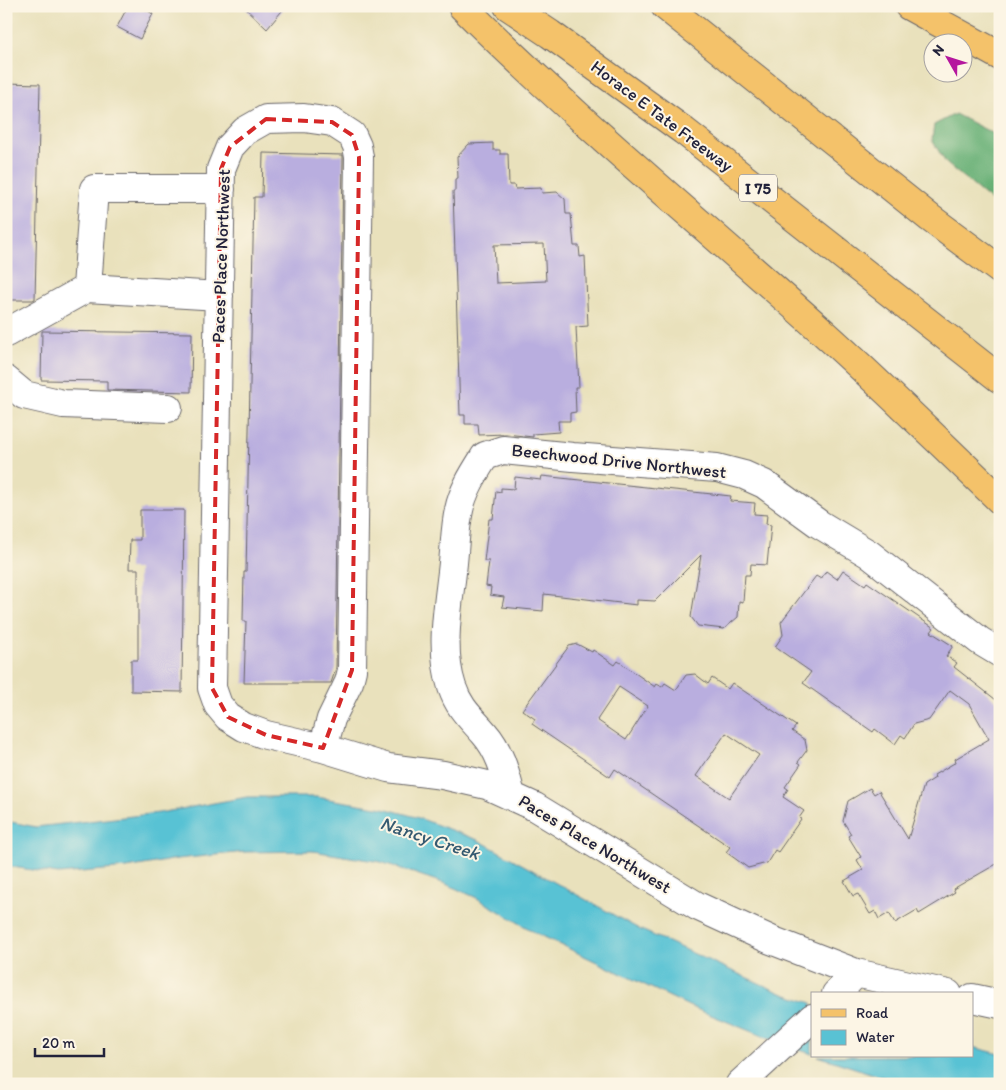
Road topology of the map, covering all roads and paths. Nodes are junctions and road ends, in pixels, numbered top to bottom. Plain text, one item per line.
1 (462, 6) edge
2 (508, 6) edge
3 (665, 6) edge
4 (909, 6) edge
5 (1000, 56) edge
6 (221, 189) junction
7 (1000, 270) edge
8 (87, 288) junction
9 (219, 296) junction
10 (6, 333) edge
11 (1000, 379) edge
12 (6, 380) edge
13 (168, 408) dead end
14 (1000, 500) edge
15 (1000, 652) edge
16 (323, 748) junction
17 (511, 794) junction
18 (856, 973) junction
19 (838, 992) edge
20 (939, 992) edge
21 (974, 998) edge
22 (1000, 1004) edge
23 (811, 1019) edge
24 (740, 1084) edge

1 - 14 main road
2 - 11 main road, Horace E Tate Freeway / I 75
3 - 7 main road
4 - 5 main road
6 - 8 street
6 - 9 street, Paces Place Northwest
6 - 16 street, Paces Place Northwest
8 - 9 street
8 - 10 street
9 - 16 street, Paces Place Northwest
12 - 13 street
15 - 17 street, Beechwood Drive Northwest
16 - 17 street, Paces Place Northwest
17 - 18 street, Paces Place Northwest
18 - 19 street
18 - 20 street, Paces Place Northwest
21 - 22 street
23 - 24 street

